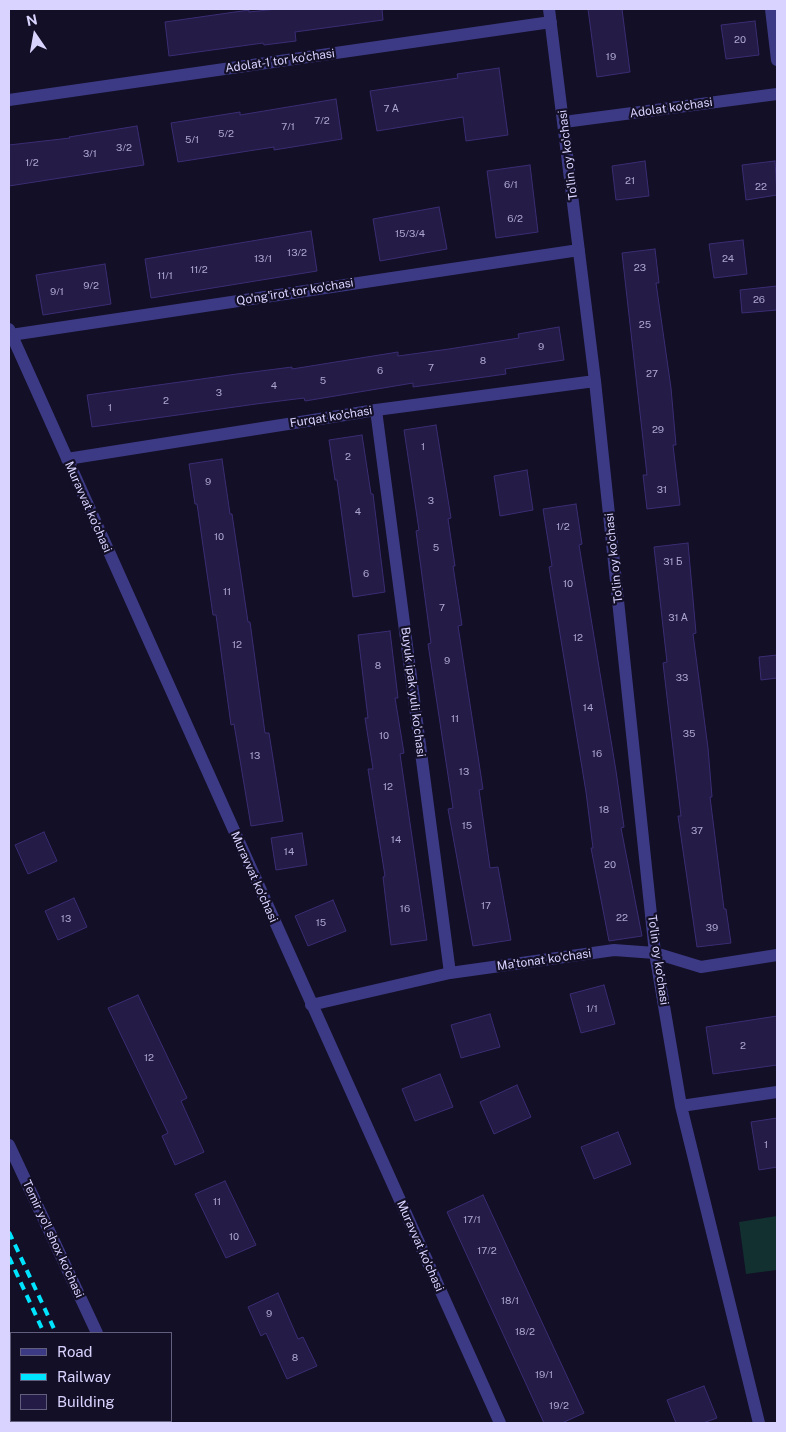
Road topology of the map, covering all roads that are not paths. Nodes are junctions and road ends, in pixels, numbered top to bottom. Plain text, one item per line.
1 (771, 9) edge
2 (550, 15) edge
3 (777, 60) edge
4 (777, 94) edge
5 (9, 100) edge
6 (564, 122) junction
7 (579, 250) junction
8 (10, 332) edge
9 (595, 381) junction
10 (376, 410) junction
11 (67, 459) junction
12 (655, 953) junction
13 (777, 956) edge
14 (450, 974) junction
15 (312, 1005) junction
16 (777, 1092) edge
17 (681, 1106) junction
18 (9, 1145) edge
19 (97, 1332) edge
20 (500, 1423) edge
21 (759, 1423) edge

1 - 3 street
2 - 5 street, Adolat-1 tor ko'chasi
2 - 6 street, To'lin oy ko'chasi
4 - 6 street, Adolat ko'chasi
6 - 7 street, To'lin oy ko'chasi
7 - 8 street, Qo'ng'irot tor ko'chasi
7 - 9 street, To'lin oy ko'chasi
8 - 11 street, Muravvat ko'chasi
9 - 10 street, Furqat ko'chasi
9 - 12 street, To'lin oy ko'chasi
10 - 11 street, Furqat ko'chasi
10 - 14 street, Buyuk ipak yuli ko'chasi
11 - 15 street, Muravvat ko'chasi
12 - 13 street, Ma'tonat ko'chasi
12 - 14 street, Ma'tonat ko'chasi
12 - 17 street, To'lin oy ko'chasi
14 - 15 street, Ma'tonat ko'chasi
15 - 20 street, Muravvat ko'chasi
16 - 17 street
17 - 21 street, To'lin oy ko'chasi
18 - 19 street, Temir yo'l shox ko'chasi

